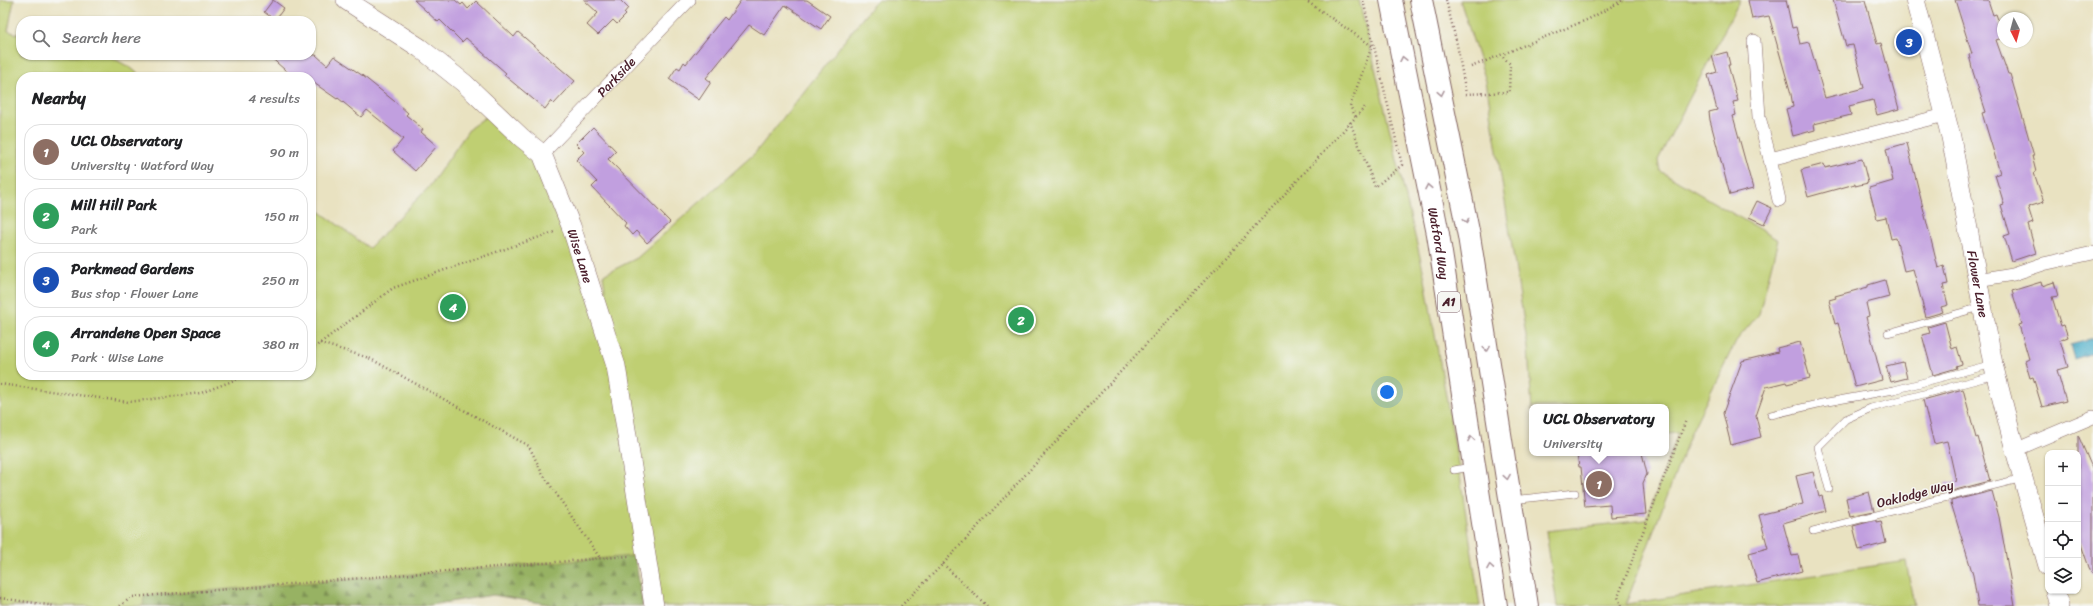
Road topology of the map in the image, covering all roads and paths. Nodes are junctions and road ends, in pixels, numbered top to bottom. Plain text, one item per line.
1 (346, 0) edge
2 (689, 0) edge
3 (1305, 0) edge
4 (1363, 0) edge
5 (1390, 0) edge
6 (1421, 0) edge
7 (1446, 0) edge
8 (1623, 0) edge
9 (1915, 0) edge
10 (1754, 41) dead end
11 (1501, 55) junction
12 (1472, 67) dead end
13 (1366, 106) dead end
14 (1945, 115) junction
15 (1356, 117) junction
16 (1350, 122) junction
17 (542, 154) junction
18 (1770, 159) junction
19 (1780, 200) dead end
20 (571, 226) junction
21 (2093, 253) edge
22 (1977, 280) junction
23 (1982, 307) junction
24 (1888, 333) dead end
25 (320, 343) junction
26 (316, 346) edge
27 (1994, 370) junction
28 (235, 380) edge
29 (0, 384) edge
30 (1771, 415) dead end
31 (2093, 417) edge
32 (1686, 420) dead end
33 (2015, 450) junction
34 (1475, 467) junction
35 (1454, 470) dead end
36 (2023, 478) junction
37 (1829, 489) dead end
38 (1575, 493) dead end
39 (1511, 501) junction
40 (1812, 531) dead end
41 (645, 555) junction
42 (601, 558) junction
43 (2046, 558) edge
44 (943, 564) junction
45 (2056, 594) edge
46 (0, 598) edge
47 (55, 606) edge
48 (120, 606) edge
49 (654, 606) edge
50 (901, 606) edge
51 (987, 606) edge
52 (1496, 606) edge
53 (1527, 606) edge
54 (1621, 606) edge
55 (2059, 606) edge

1 - 17 street, Wise Lane
2 - 17 street, Parkside
3 - 15 path
4 - 16 path
34 -> 5 highway, Watford Way / A1
6 -> 39 highway, A1
7 - 11 path
8 - 11 path
9 - 14 street, Flower Lane
10 - 18 street
11 - 12 path
13 - 15 path
14 - 18 street
14 - 22 street, Flower Lane
15 - 16 path
16 - 44 path
17 - 20 street, Wise Lane
18 - 19 street
20 - 25 path
20 - 41 street, Wise Lane
21 - 22 street
22 - 23 street, Flower Lane
23 - 24 lane
23 - 27 street, Flower Lane
25 - 26 path
25 - 42 path
27 - 30 lane
27 - 33 street, Flower Lane
27 - 37 lane
28 - 29 path
31 - 33 street
32 - 54 path
33 - 36 street, Flower Lane
34 - 35 lane
52 -> 34 highway, Watford Way / A1
36 - 40 lane, Oaklodge Way
36 - 43 street, Flower Lane
38 - 39 lane
39 - 53 highway, A1
41 - 42 path
41 - 49 street, Wise Lane
42 - 48 path
44 - 50 path
44 - 51 path
45 - 55 street
46 - 47 path

